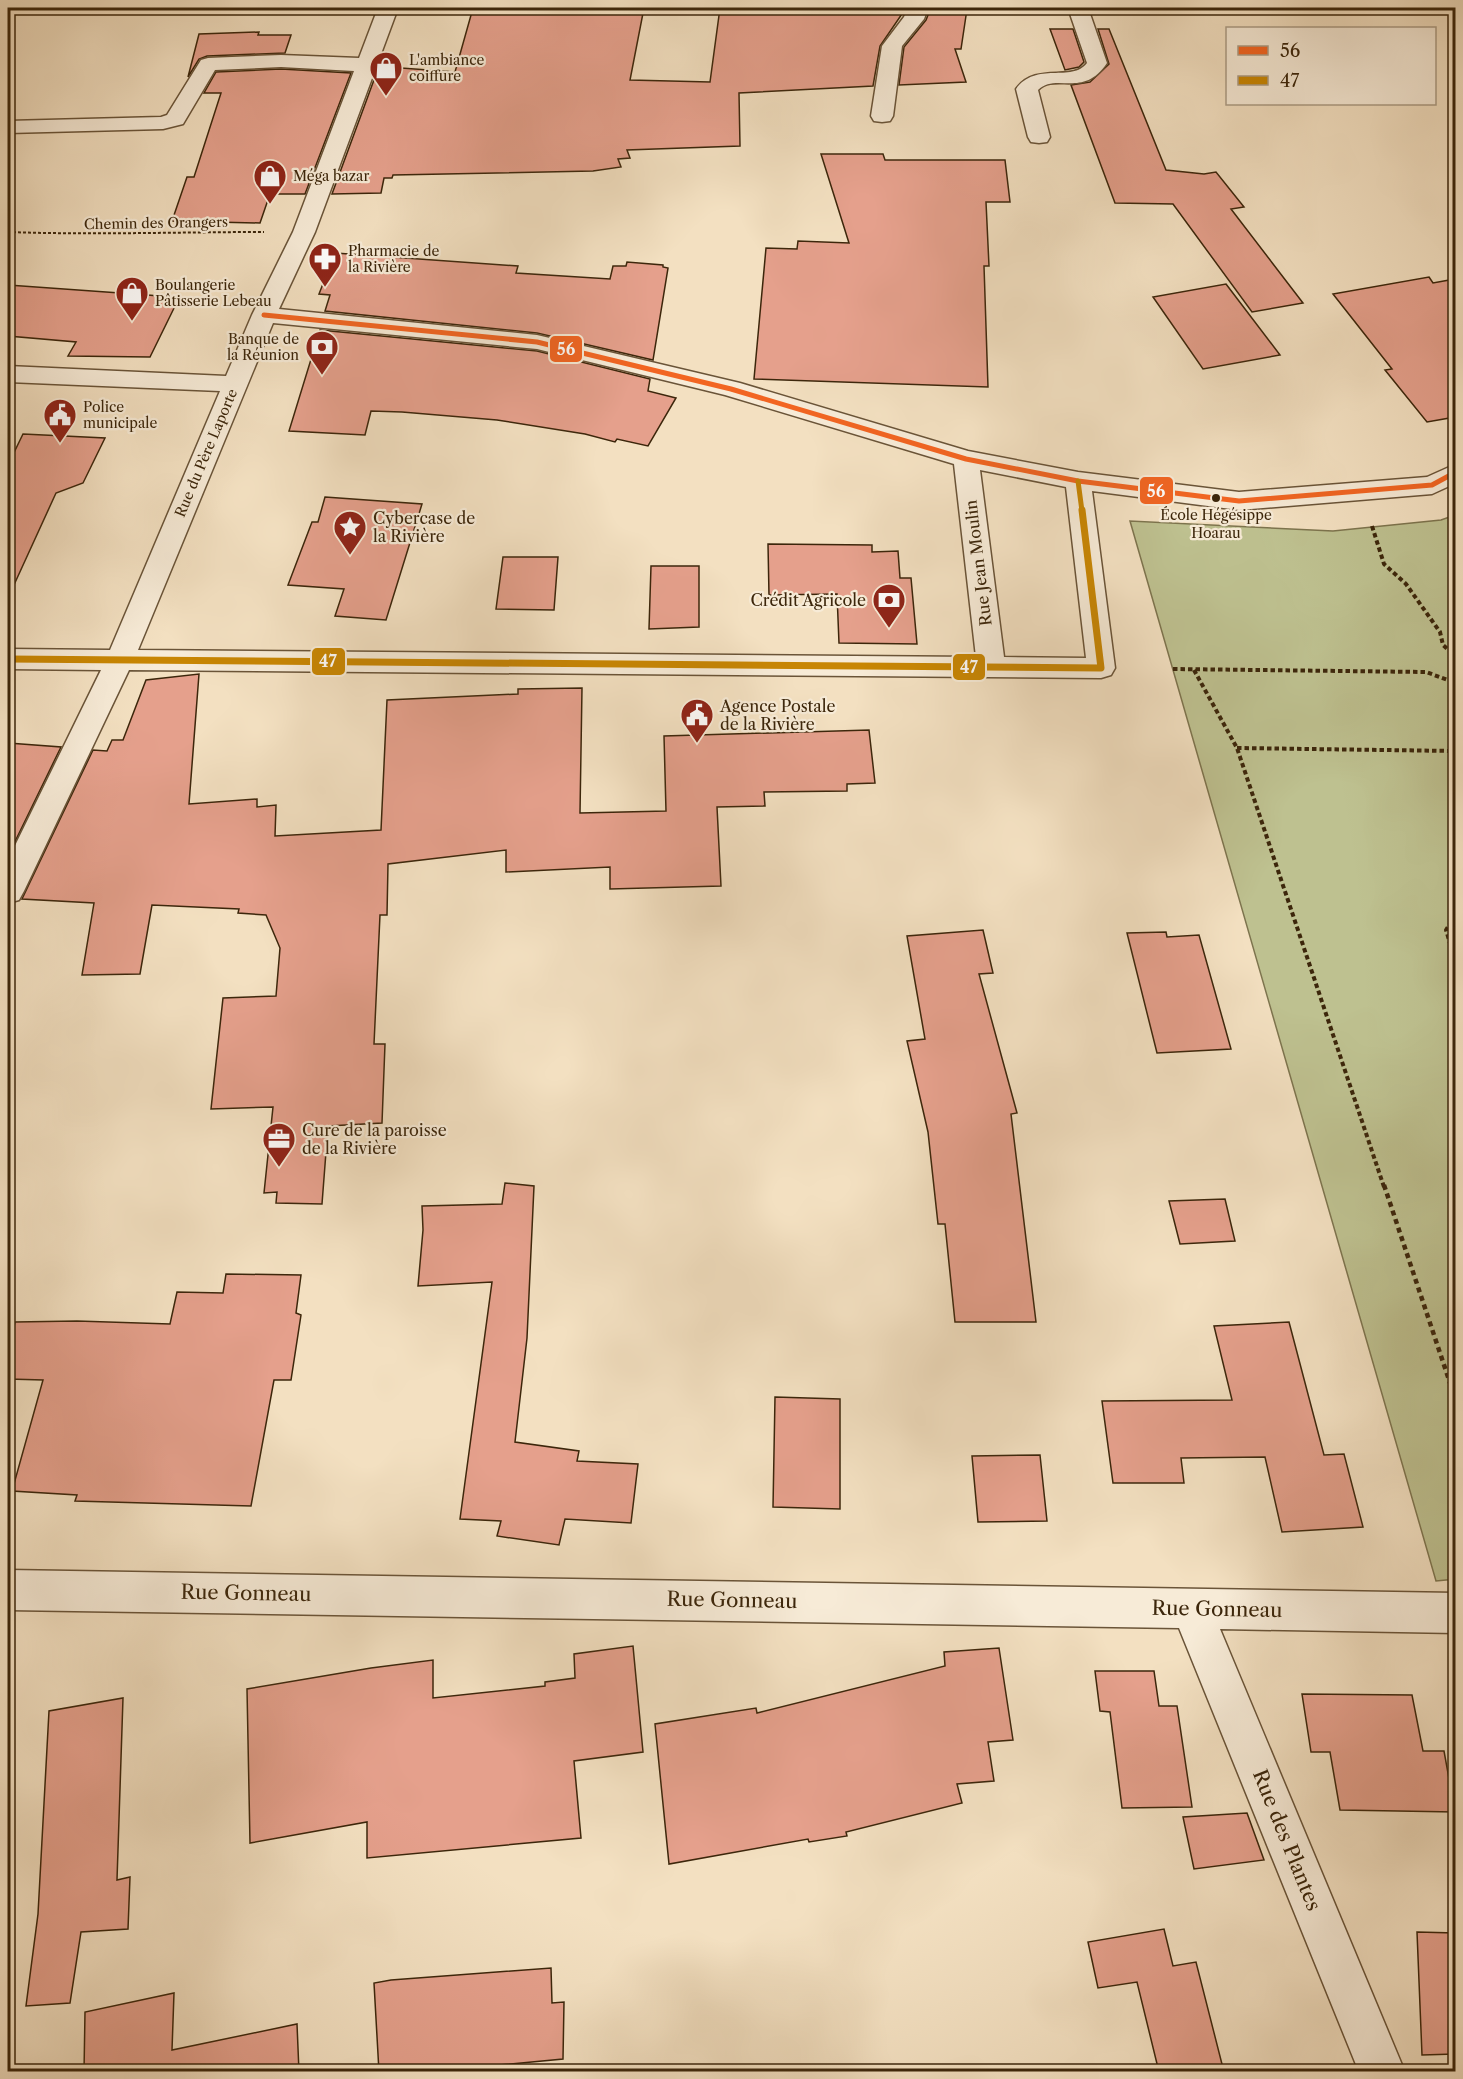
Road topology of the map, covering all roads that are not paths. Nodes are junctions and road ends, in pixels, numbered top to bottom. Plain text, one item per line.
1 (388, 8) edge
2 (918, 8) edge
3 (1078, 8) edge
4 (366, 65) junction
5 (882, 116) dead end
6 (8, 127) edge
7 (1039, 136) dead end
8 (264, 315) junction
9 (8, 374) edge
10 (236, 384) junction
11 (966, 459) junction
12 (1455, 472) edge
13 (1078, 481) junction
14 (8, 659) edge
15 (120, 660) junction
16 (991, 667) junction
17 (8, 891) edge
18 (8, 1590) edge
19 (1191, 1608) junction
20 (1455, 1613) edge
21 (1382, 2072) edge

1 - 4 street, Rue du Père Laporte
2 - 5 street
3 - 7 street
4 - 6 street
4 - 8 street, Rue du Père Laporte
8 - 10 street, Rue du Père Laporte
8 - 11 street
9 - 10 street
10 - 15 street, Rue du Père Laporte
11 - 13 street
11 - 16 street, Rue Jean Moulin
12 - 13 street
13 - 16 street
14 - 15 street
15 - 16 street
15 - 17 street, Rue du Père Laporte
18 - 19 street, Rue Gonneau
19 - 20 street, Rue Gonneau
19 - 21 street, Rue des Plantes

